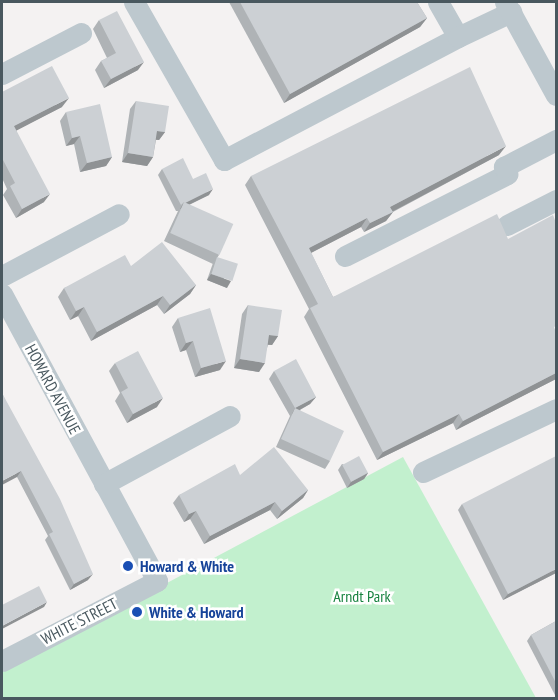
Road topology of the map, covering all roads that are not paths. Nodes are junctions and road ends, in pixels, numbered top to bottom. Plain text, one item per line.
1 (134, 2) edge
2 (438, 2) edge
3 (508, 7) edge
4 (81, 33) dead end
5 (458, 37) junction
6 (2, 74) edge
7 (556, 95) edge
8 (556, 140) edge
9 (556, 200) edge
10 (119, 214) dead end
11 (507, 225) dead end
12 (345, 256) dead end
13 (2, 276) edge
14 (2, 294) edge
15 (556, 409) edge
16 (230, 416) dead end
17 (423, 472) dead end
18 (104, 484) junction
19 (157, 581) joint
20 (2, 661) edge

1 - 5 street
2 - 5 street
3 - 5 street
3 - 7 street
4 - 6 street
8 - 12 street
9 - 11 street
10 - 13 street
14 - 18 street, HOWARD AVENUE
15 - 17 street
16 - 18 street
18 - 19 street, HOWARD AVENUE
19 - 20 street, WHITE STREET

